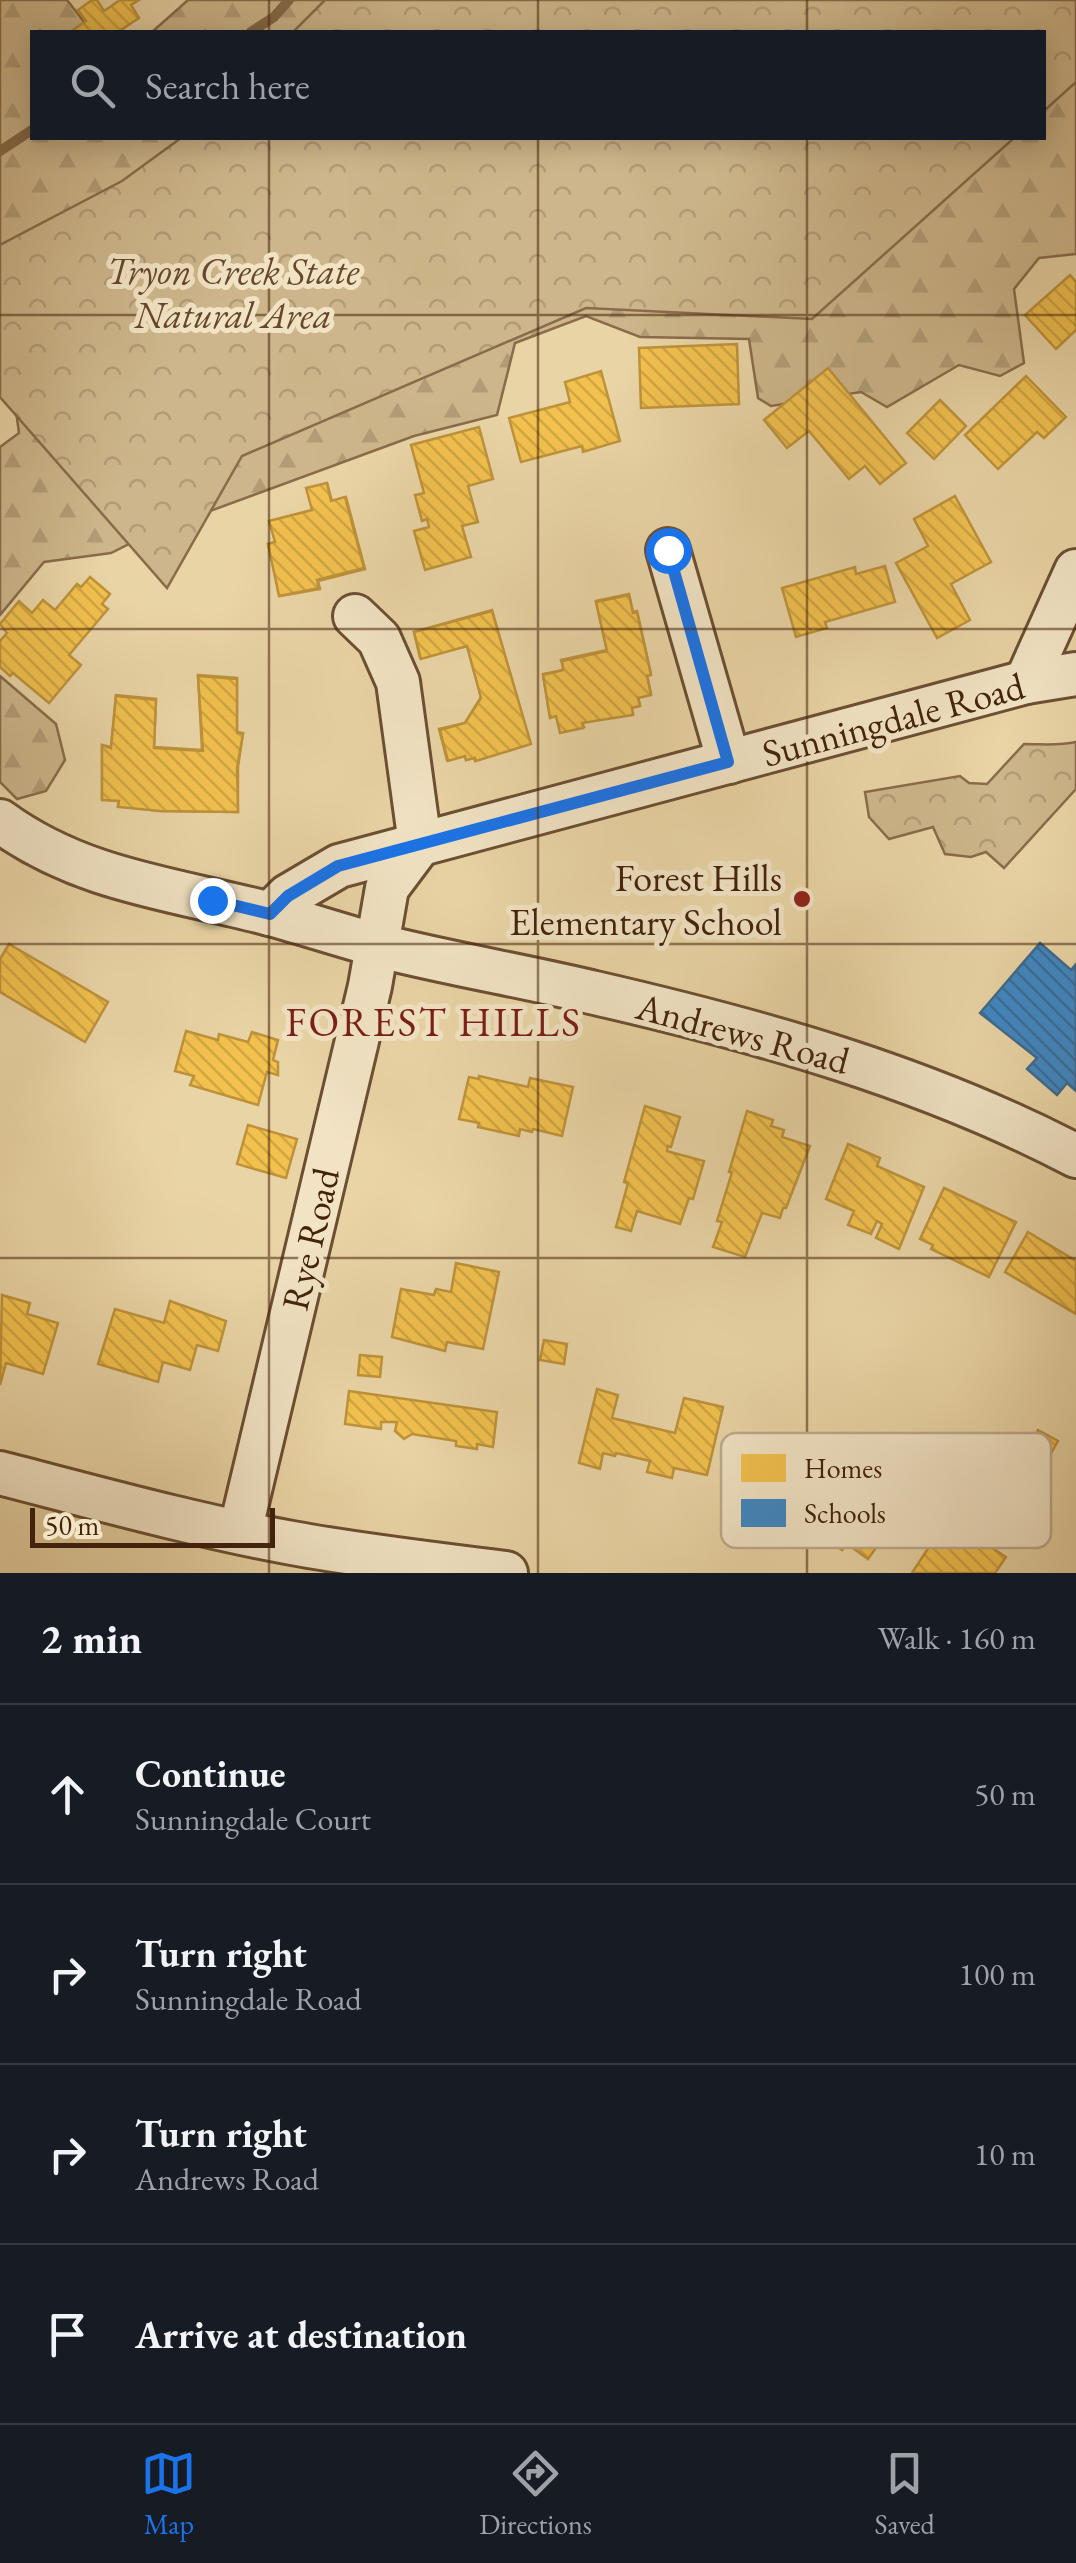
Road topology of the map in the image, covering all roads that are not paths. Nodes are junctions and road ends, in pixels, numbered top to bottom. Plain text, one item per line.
1 (668, 550) dead end
2 (1076, 571) edge
3 (355, 616) dead end
4 (1076, 674) edge
5 (1026, 682) junction
6 (728, 762) junction
7 (0, 821) edge
8 (420, 844) junction
9 (270, 914) junction
10 (378, 945) junction
11 (1076, 1156) edge
12 (0, 1473) edge
13 (240, 1532) junction
14 (506, 1573) edge

1 - 6 street
2 - 5 street
3 - 8 street
4 - 5 street, Sunningdale Road
5 - 6 street, Sunningdale Road
6 - 8 street, Sunningdale Road
7 - 9 street, Andrews Road
8 - 9 street, Sunningdale Road
8 - 10 street
9 - 10 street, Andrews Road
10 - 11 street, Andrews Road
10 - 13 street, Rye Road
12 - 13 street
13 - 14 street

